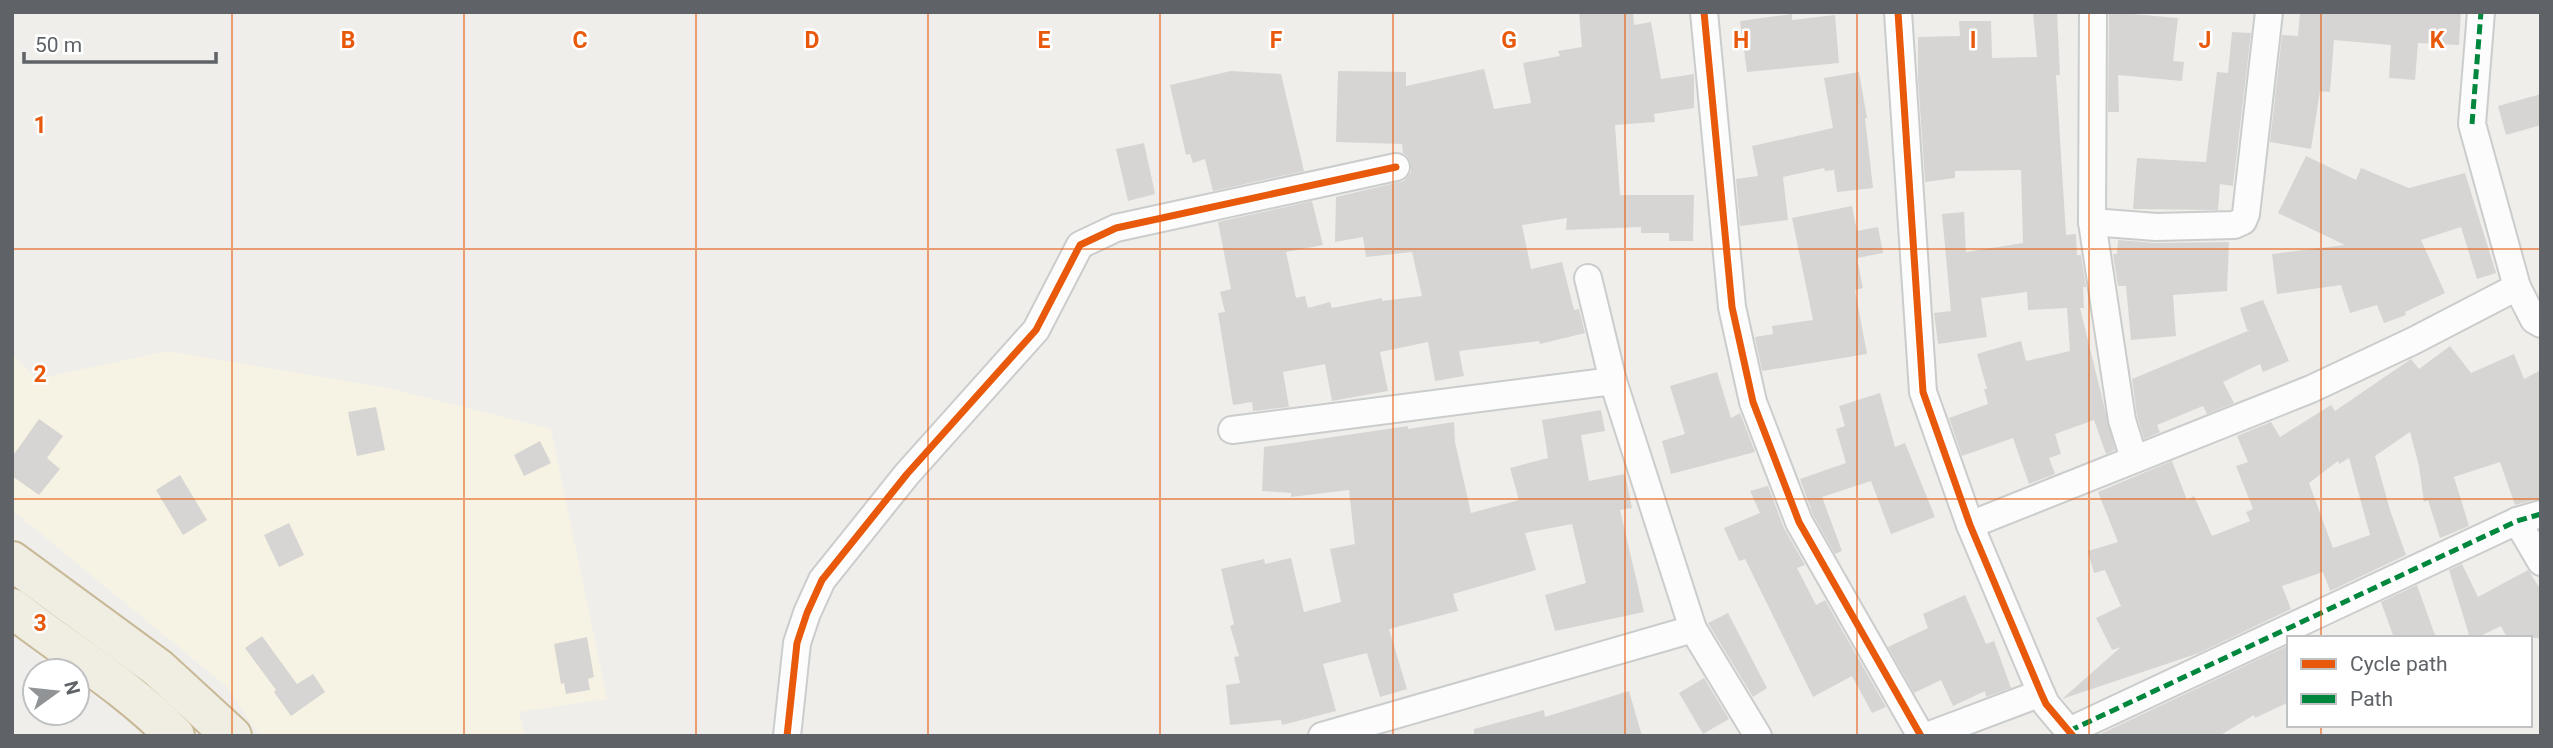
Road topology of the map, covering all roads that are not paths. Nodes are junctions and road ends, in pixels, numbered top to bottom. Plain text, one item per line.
1 (1704, 12) edge
2 (1898, 12) edge
3 (2093, 12) edge
4 (2269, 12) edge
5 (2481, 12) edge
6 (1396, 167) dead end
7 (2092, 222) junction
8 (1588, 278) dead end
9 (2517, 287) junction
10 (2541, 324) edge
11 (1613, 381) junction
12 (1232, 430) dead end
13 (2134, 459) junction
14 (2529, 517) edge
15 (1970, 525) junction
16 (12, 561) edge
17 (2541, 562) edge
18 (12, 608) edge
19 (1693, 629) junction
20 (2041, 693) junction
21 (2071, 733) edge
22 (176, 736) edge
23 (232, 736) edge
24 (787, 736) edge
25 (1322, 736) edge
26 (1758, 736) edge
27 (1921, 736) edge
28 (1927, 736) edge

1 - 27 street
2 - 15 street
3 - 7 street
4 - 7 street
5 - 9 street
6 - 24 street
7 - 13 street
8 - 11 street
9 - 10 street
9 - 13 street
11 - 12 street
11 - 19 street
13 - 15 street
14 - 17 street
14 - 21 street
15 - 20 street
16 - 23 highway
18 - 22 highway
19 - 25 street
19 - 26 street
20 - 21 street
20 - 28 street

